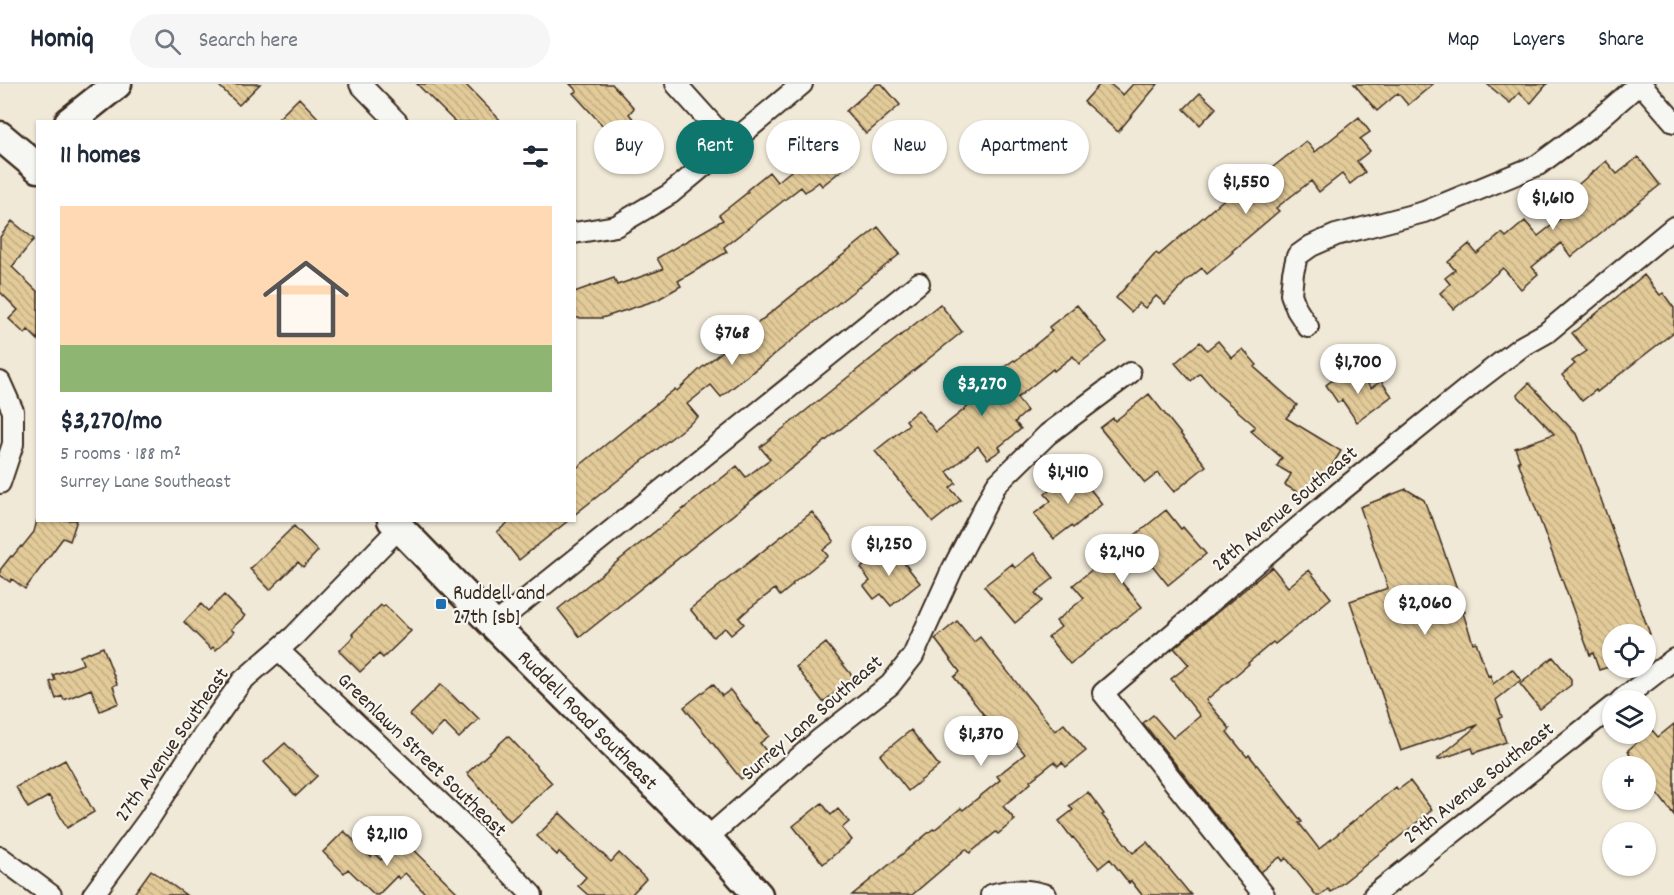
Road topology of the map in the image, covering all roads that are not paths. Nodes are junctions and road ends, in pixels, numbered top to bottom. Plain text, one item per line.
1 (117, 84) edge
2 (360, 84) edge
3 (676, 84) edge
4 (802, 84) edge
5 (1640, 84) edge
6 (72, 120) edge
7 (395, 120) edge
8 (708, 120) edge
9 (1674, 122) edge
10 (754, 124) edge
11 (0, 136) edge
12 (34, 157) edge
13 (694, 174) edge
14 (1674, 227) edge
15 (576, 233) edge
16 (919, 283) dead end
17 (1308, 327) dead end
18 (1130, 372) dead end
19 (0, 382) edge
20 (0, 483) edge
21 (395, 524) edge
22 (494, 625) junction
23 (278, 650) junction
24 (1674, 659) edge
25 (1634, 690) edge
26 (1602, 715) edge
27 (707, 838) junction
28 (0, 858) edge
29 (51, 895) edge
30 (93, 895) edge
31 (532, 895) edge
32 (758, 895) edge
33 (992, 895) edge
34 (1046, 895) edge
35 (1264, 895) edge
36 (1374, 895) edge

1 - 6 main road
2 - 7 street
3 - 8 street
4 - 10 street
5 - 9 street
5 - 17 street
11 - 12 main road
13 - 15 street
14 - 35 street, 28th Avenue Southeast
16 - 22 street
18 - 27 street, Surrey Lane Southeast
19 - 20 street
21 - 22 main road, Ruddell Road Southeast
21 - 23 street, 27th Avenue Southeast
22 - 27 main road, Ruddell Road Southeast
23 - 30 street, 27th Avenue Southeast
23 - 31 street, Greenlawn Street Southeast
24 - 25 street
26 - 36 street, 29th Avenue Southeast
27 - 32 main road, Ruddell Road Southeast
28 - 29 street
33 - 34 street

